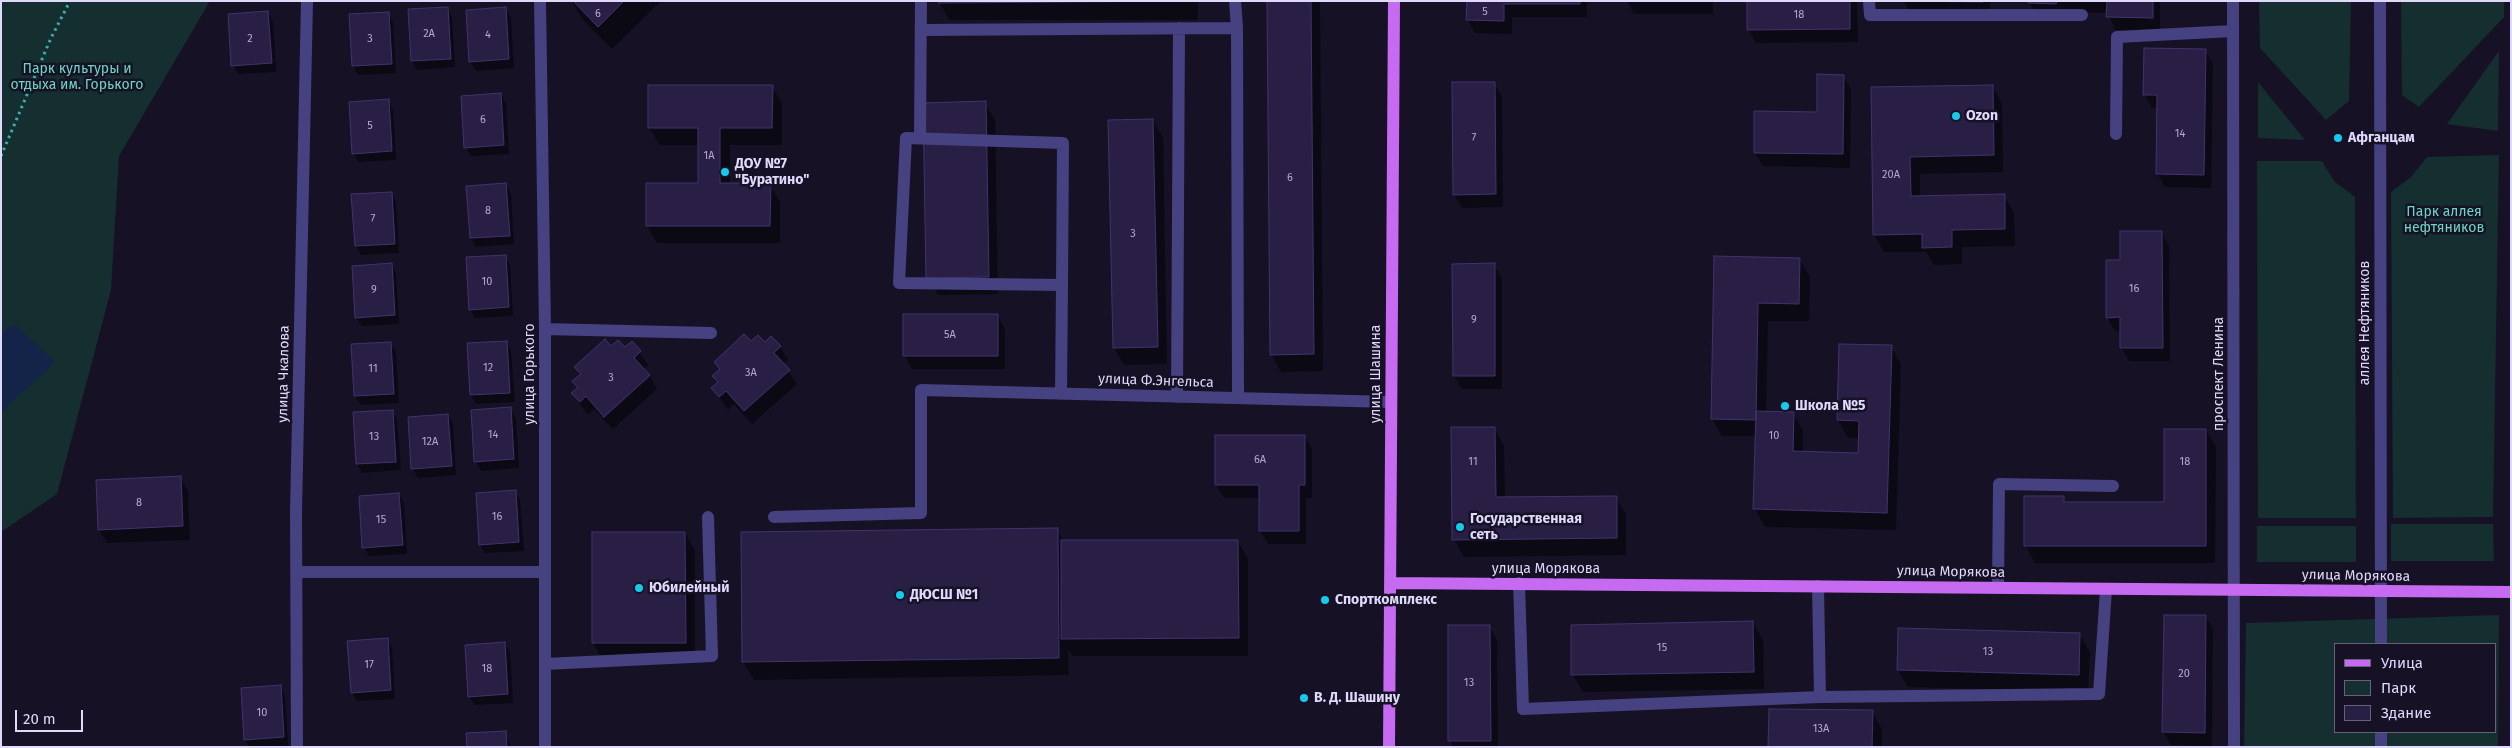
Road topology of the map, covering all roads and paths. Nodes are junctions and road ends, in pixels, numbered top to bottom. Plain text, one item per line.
1 (70, 1) edge
2 (307, 1) edge
3 (540, 1) edge
4 (921, 1) edge
5 (1235, 1) edge
6 (1394, 1) edge
7 (1869, 1) edge
8 (2233, 1) edge
9 (2380, 1) edge
10 (2082, 15) dead end
11 (1179, 28) junction
12 (1236, 28) junction
13 (921, 30) junction
14 (2233, 31) junction
15 (2116, 134) dead end
16 (920, 138) junction
17 (1, 156) edge
18 (1062, 284) junction
19 (545, 329) junction
20 (711, 333) dead end
21 (1061, 394) junction
22 (1177, 397) junction
23 (1238, 398) junction
24 (1391, 402) junction
25 (2113, 486) dead end
26 (708, 517) dead end
27 (774, 517) dead end
28 (296, 572) junction
29 (545, 572) junction
30 (1390, 583) junction
31 (1519, 583) junction
32 (1818, 586) junction
33 (1998, 588) junction
34 (2106, 589) junction
35 (2234, 590) junction
36 (2381, 591) junction
37 (2511, 592) edge
38 (2381, 643) edge
39 (545, 664) junction
40 (1820, 697) junction
41 (2381, 733) edge
42 (298, 747) edge
43 (545, 747) edge
44 (1389, 747) edge
45 (2234, 747) edge
46 (2381, 747) edge

1 - 17 path
2 - 28 street, улица Чкалова
3 - 19 street, улица Горького
4 - 13 street
5 - 12 street
6 - 24 main road, улица Шашина
7 - 10 street
8 - 14 street, проспект Ленина
9 - 36 street, аллея Нефтяников
11 - 12 street
11 - 13 street
11 - 22 street
12 - 23 street
13 - 16 street
14 - 15 street
14 - 35 street, проспект Ленина
16 - 18 street
16 - 18 street
18 - 21 street
19 - 20 street
19 - 29 street, улица Горького
21 - 22 street, улица Ф.Энгельса
21 - 27 street, улица Ф.Энгельса
22 - 23 street, улица Ф.Энгельса
23 - 24 street, улица Ф.Энгельса
24 - 30 main road, улица Шашина
25 - 33 street
26 - 39 street
28 - 29 street
28 - 42 street, улица Чкалова
29 - 39 street, улица Горького
30 - 31 main road, улица Морякова
30 - 44 main road, улица Шашина
31 - 32 main road, улица Морякова
31 - 40 street
32 - 33 main road, улица Морякова
32 - 40 street
33 - 34 main road, улица Морякова
34 - 35 main road, улица Морякова
34 - 40 street
35 - 36 main road, улица Морякова
35 - 45 street, проспект Ленина
36 - 37 main road, улица Морякова
36 - 38 street, аллея Нефтяников
39 - 43 street, улица Горького
41 - 46 street

